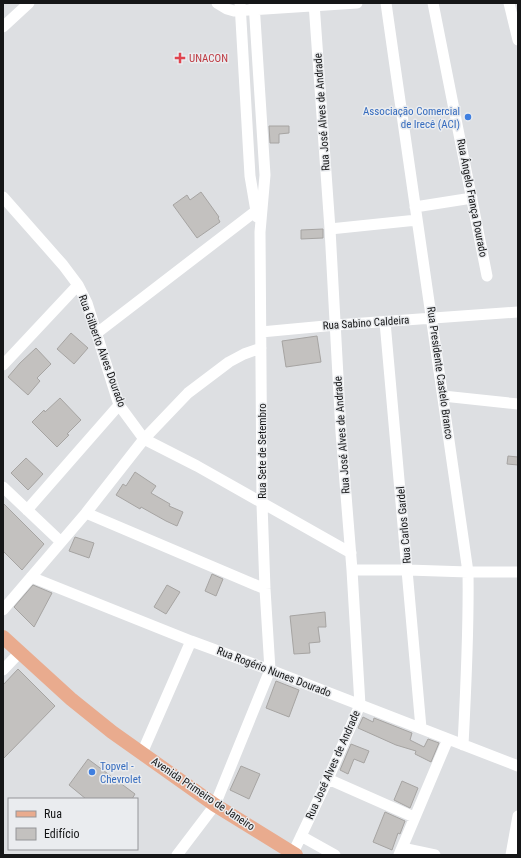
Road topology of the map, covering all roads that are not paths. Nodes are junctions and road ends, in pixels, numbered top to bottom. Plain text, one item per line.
1 (29, 3) edge
2 (217, 3) edge
3 (356, 3) edge
4 (386, 3) edge
5 (433, 3) edge
6 (508, 3) edge
7 (314, 4) edge
8 (240, 7) edge
9 (254, 7) edge
10 (3, 27) edge
11 (518, 40) edge
12 (3, 197) edge
13 (472, 198) junction
14 (415, 207) junction
15 (259, 209) junction
16 (416, 220) junction
17 (330, 229) junction
18 (487, 276) dead end
19 (78, 285) junction
20 (518, 312) edge
21 (432, 319) junction
22 (385, 322) junction
23 (336, 325) junction
24 (261, 332) junction
25 (97, 333) junction
26 (261, 348) junction
27 (3, 366) edge
28 (443, 396) junction
29 (518, 404) edge
30 (119, 405) junction
31 (144, 439) junction
32 (3, 488) edge
33 (262, 504) junction
34 (27, 510) junction
35 (86, 513) junction
36 (61, 542) junction
37 (350, 553) junction
38 (352, 570) junction
39 (408, 570) junction
40 (468, 572) junction
41 (518, 572) edge
42 (31, 577) junction
43 (265, 590) junction
44 (3, 610) edge
45 (3, 637) edge
46 (191, 641) junction
47 (20, 652) junction
48 (3, 670) edge
49 (270, 670) junction
50 (360, 705) junction
51 (421, 728) junction
52 (448, 739) junction
53 (463, 745) junction
54 (142, 753) junction
55 (518, 766) edge
56 (328, 779) junction
57 (215, 806) junction
58 (518, 816) edge
59 (414, 817) junction
60 (301, 836) junction
61 (401, 851) edge
62 (294, 854) edge
63 (177, 855) edge
64 (335, 855) edge
65 (435, 855) edge
66 (511, 855) edge

1 - 10 street
2 - 8 street
3 - 7 street
4 - 14 street, Rua Presidente Castelo Branco
5 - 13 street, Rua Ângelo França Dourado
6 - 11 street
7 - 9 street
7 - 17 street, Rua José Alves de Andrade
8 - 9 street
8 - 15 street, Rua Sete de Setembro
9 - 15 street, Rua Sete de Setembro
12 - 19 street, Rua Gilberto Alves Dourado
13 - 14 street
13 - 18 street, Rua Ângelo França Dourado
14 - 16 street, Rua Presidente Castelo Branco
15 - 24 street, Rua Sete de Setembro
15 - 25 street
16 - 17 street
16 - 21 street, Rua Presidente Castelo Branco
17 - 23 street, Rua José Alves de Andrade
19 - 25 street, Rua Gilberto Alves Dourado
19 - 27 street
20 - 21 street, Rua Sabino Caldeira
21 - 22 street, Rua Sabino Caldeira
21 - 28 street, Rua Presidente Castelo Branco
22 - 23 street, Rua Sabino Caldeira
22 - 39 street, Rua Carlos Gardel
23 - 24 street, Rua Sabino Caldeira
23 - 37 street, Rua José Alves de Andrade
24 - 26 street, Rua Sete de Setembro
25 - 30 street, Rua Gilberto Alves Dourado
26 - 31 street
26 - 33 street, Rua Sete de Setembro
28 - 29 street
28 - 40 street, Rua Presidente Castelo Branco
30 - 31 street, Rua Gilberto Alves Dourado
30 - 34 street
31 - 33 street, Rua Gilberto Alves Dourado
31 - 35 street
32 - 34 street
33 - 37 street, Rua Gilberto Alves Dourado
33 - 43 street, Rua Sete de Setembro
34 - 36 street
35 - 36 street
35 - 43 street
36 - 42 street
37 - 38 street, Rua José Alves de Andrade
38 - 39 street
38 - 50 street, Rua José Alves de Andrade
39 - 40 street
39 - 51 street, Rua Carlos Gardel
40 - 41 street
40 - 53 street, Rua Presidente Castelo Branco
42 - 44 street
42 - 46 street, Rua Rogério Nunes Dourado
43 - 49 street, Rua Sete de Setembro
45 - 47 main road, Avenida Primeiro de Janeiro
46 - 49 street, Rua Rogério Nunes Dourado
46 - 54 street
47 - 48 street
47 - 54 main road, Avenida Primeiro de Janeiro
49 - 50 street, Rua Rogério Nunes Dourado
49 - 57 street
50 - 51 street, Rua Rogério Nunes Dourado
50 - 56 street, Rua José Alves de Andrade
51 - 52 street, Rua Rogério Nunes Dourado
52 - 53 street, Rua Rogério Nunes Dourado
52 - 59 street
53 - 55 street, Rua Rogério Nunes Dourado
54 - 57 main road, Avenida Primeiro de Janeiro
56 - 59 street
56 - 60 street, Rua José Alves de Andrade
57 - 62 main road, Avenida Primeiro de Janeiro
57 - 63 street
58 - 66 street
59 - 61 street
60 - 62 street, Rua José Alves de Andrade
60 - 64 street
61 - 65 street

